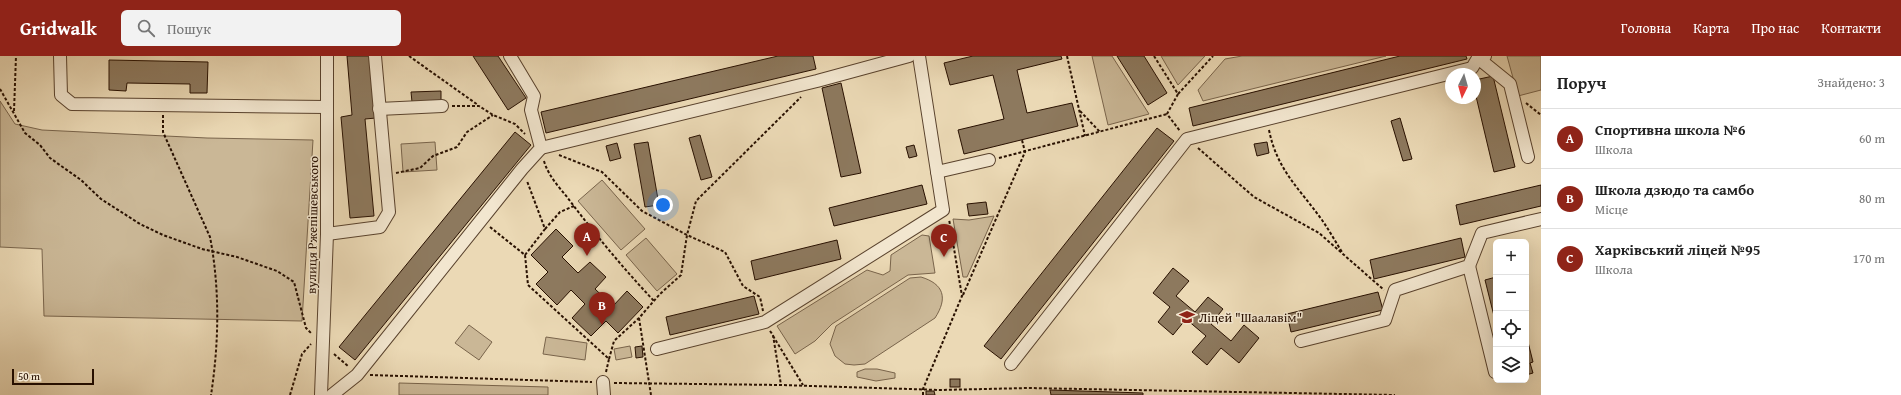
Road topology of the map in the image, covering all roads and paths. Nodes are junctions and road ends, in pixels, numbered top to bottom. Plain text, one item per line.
1 (16, 56) edge
2 (60, 56) edge
3 (327, 56) edge
4 (375, 56) edge
5 (408, 56) edge
6 (510, 56) edge
7 (909, 56) edge
8 (919, 56) edge
9 (1067, 56) edge
10 (1154, 56) edge
11 (1213, 56) edge
12 (1482, 57) edge
13 (816, 82) junction
14 (0, 89) edge
15 (1178, 94) junction
16 (163, 106) junction
17 (442, 106) joint
18 (479, 106) junction
19 (326, 108) junction
20 (380, 109) junction
21 (1079, 110) junction
22 (14, 112) junction
23 (1167, 114) junction
24 (494, 115) junction
25 (1266, 119) junction
26 (1100, 132) junction
27 (1085, 136) junction
28 (1187, 139) junction
29 (1022, 140) dead end
30 (541, 148) junction
31 (1025, 152) junction
32 (1528, 157) dead end
33 (989, 160) joint
34 (522, 169) junction
35 (937, 172) junction
36 (390, 174) junction
37 (574, 206) junction
38 (943, 210) junction
39 (1541, 219) edge
40 (481, 220) junction
41 (545, 230) junction
42 (327, 234) junction
43 (687, 235) junction
44 (213, 250) junction
45 (1344, 254) junction
46 (525, 255) junction
47 (1469, 266) junction
48 (743, 286) dead end
49 (962, 296) junction
50 (1393, 296) junction
51 (654, 301) junction
52 (639, 318) junction
53 (773, 335) dead end
54 (1301, 341) dead end
55 (320, 342) junction
56 (657, 349) dead end
57 (609, 359) junction
58 (1011, 364) dead end
59 (1493, 368) edge
60 (357, 375) junction
61 (603, 382) junction
62 (650, 383) junction
63 (803, 385) junction
64 (923, 389) junction
65 (211, 395) edge
66 (290, 395) edge
67 (321, 395) edge
68 (332, 395) edge
69 (604, 395) edge
70 (652, 395) edge
71 (923, 395) edge
72 (1395, 395) edge

1 - 22 path
2 - 16 street
3 - 19 street, вулиця Ржепішевського
4 - 20 street
5 - 18 path
6 - 30 street
7 - 13 street
8 - 35 street
9 - 21 path
10 - 15 path
11 - 15 path
12 - 25 street
12 - 32 street
13 - 30 street
13 - 43 path
14 - 22 path
15 - 23 path
16 - 19 street
16 - 44 path
17 - 18 path
17 - 20 street
18 - 24 path
19 - 42 street, вулиця Ржепішевського
20 - 36 street
21 - 26 path
21 - 27 path
22 - 44 path
23 - 26 path
23 - 28 path
24 - 30 path
24 - 36 path
25 - 28 street
25 - 45 path
26 - 27 path
27 - 31 path
28 - 45 path
28 - 58 street
29 - 31 path
30 - 34 street
30 - 37 path
30 - 43 path
31 - 33 path
31 - 49 path
33 - 35 street
34 - 40 street
34 - 41 path
35 - 38 street
36 - 42 street
37 - 41 path
37 - 51 path
38 - 49 path
38 - 56 street
39 - 47 street
40 - 46 path
40 - 60 street
41 - 46 path
42 - 55 street, вулиця Ржепішевського
43 - 48 path
43 - 51 path
44 - 55 path
44 - 65 path
45 - 50 path
46 - 57 path
47 - 50 street
47 - 59 street
49 - 64 path
50 - 54 street
51 - 52 path
52 - 57 path
52 - 62 path
53 - 63 path
55 - 60 path
55 - 66 path
55 - 67 street, вулиця Ржепішевського
57 - 61 path
60 - 61 path
60 - 68 street
61 - 62 path
61 - 69 street
62 - 63 path
62 - 70 path
63 - 64 path
64 - 71 path
64 - 72 path

